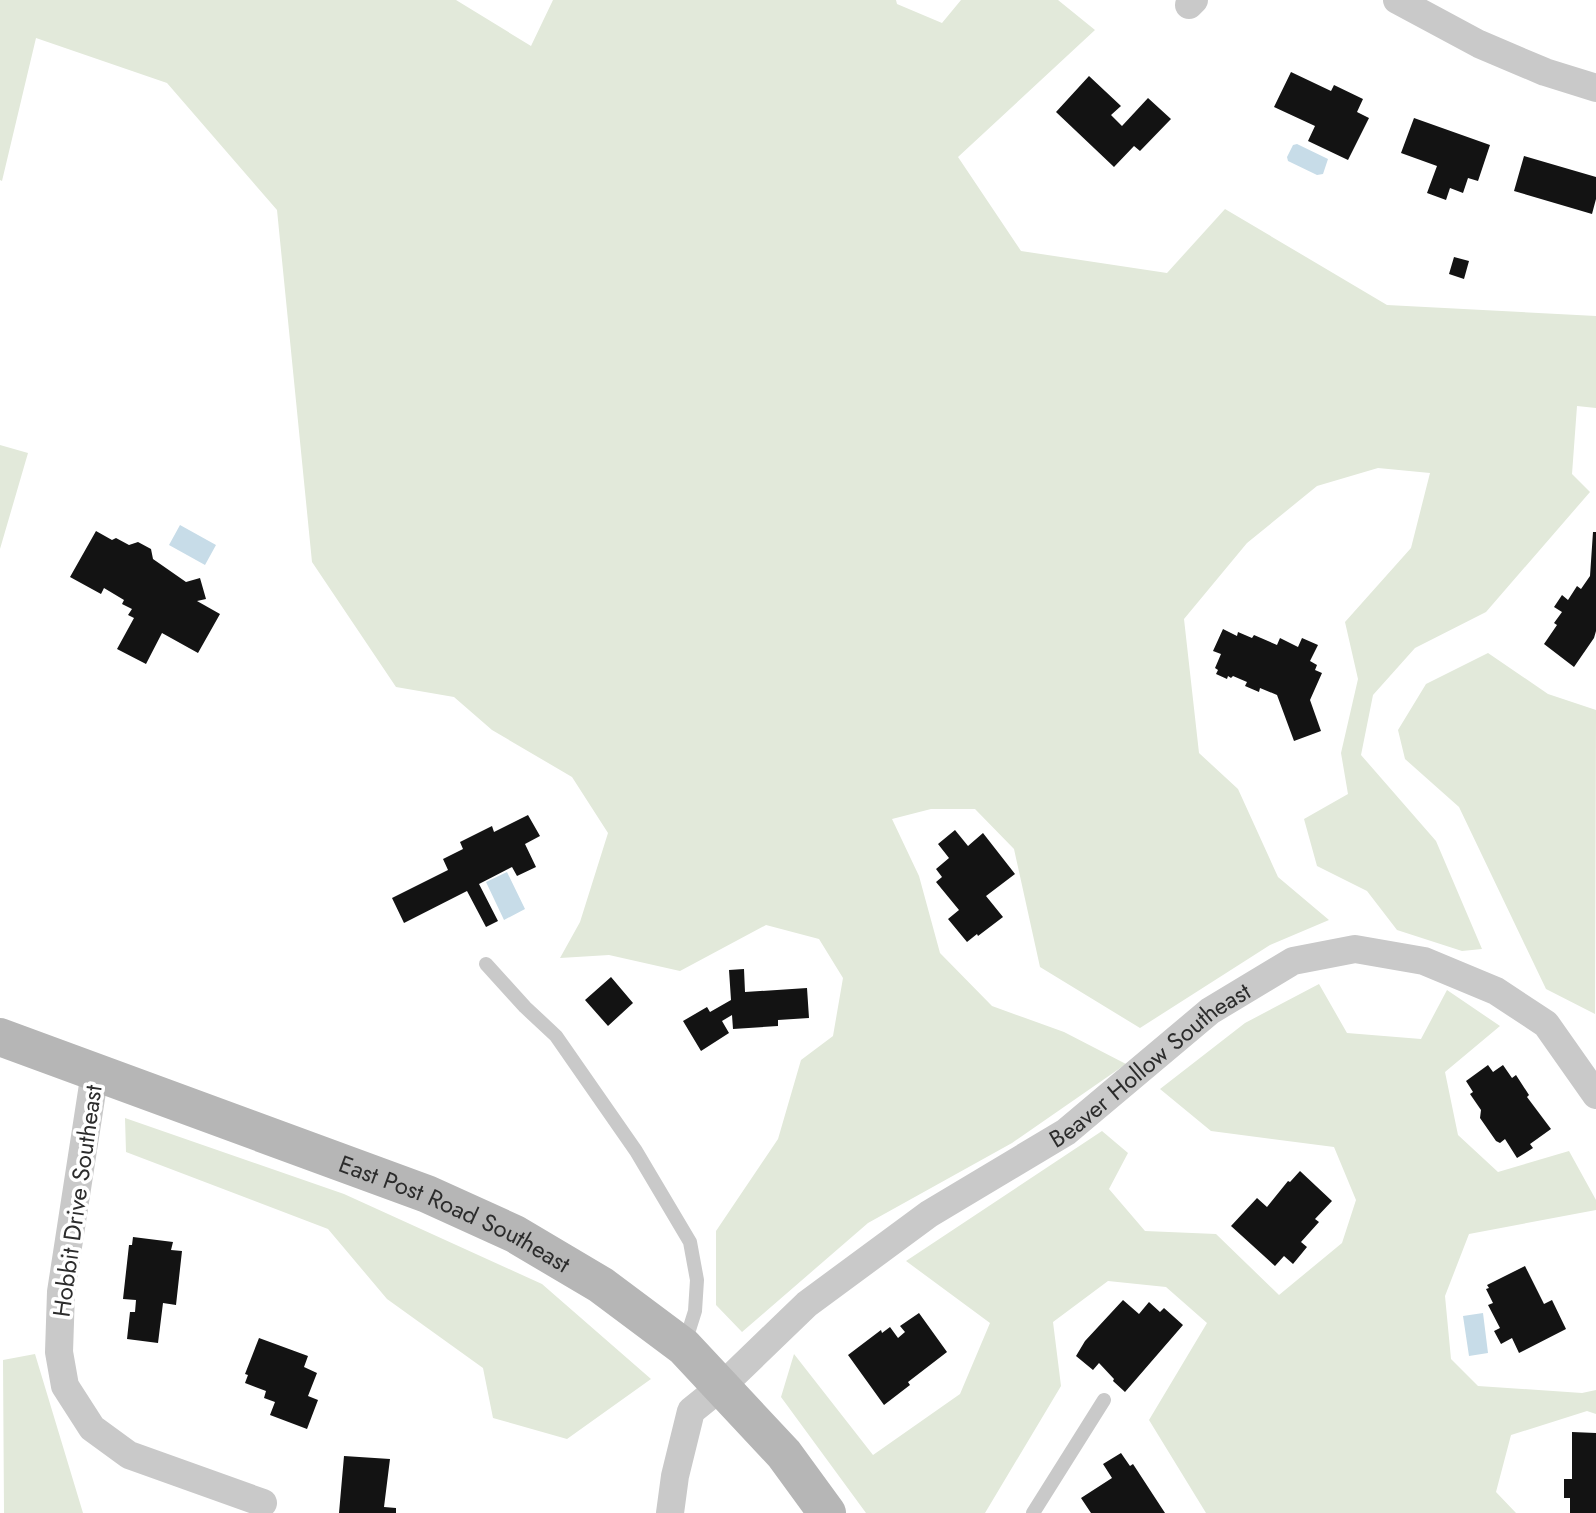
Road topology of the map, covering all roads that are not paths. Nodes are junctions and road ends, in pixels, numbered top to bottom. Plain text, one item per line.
1 (1397, 0) edge
2 (1596, 88) edge
3 (486, 964) dead end
4 (0, 1037) edge
5 (95, 1072) junction
6 (1596, 1095) edge
7 (684, 1347) junction
8 (722, 1386) junction
9 (1104, 1400) dead end
10 (263, 1503) dead end
11 (670, 1513) edge
12 (827, 1513) edge
13 (1033, 1513) edge

1 - 2 street
3 - 7 lane
4 - 5 main road, East Post Road Southeast
5 - 7 main road, East Post Road Southeast
5 - 10 street, Hobbit Drive Southeast
6 - 8 street, Beaver Hollow Southeast
7 - 8 main road, East Post Road Southeast
8 - 11 street, Beaver Hollow Southeast
8 - 12 main road, East Post Road Southeast
9 - 13 lane

